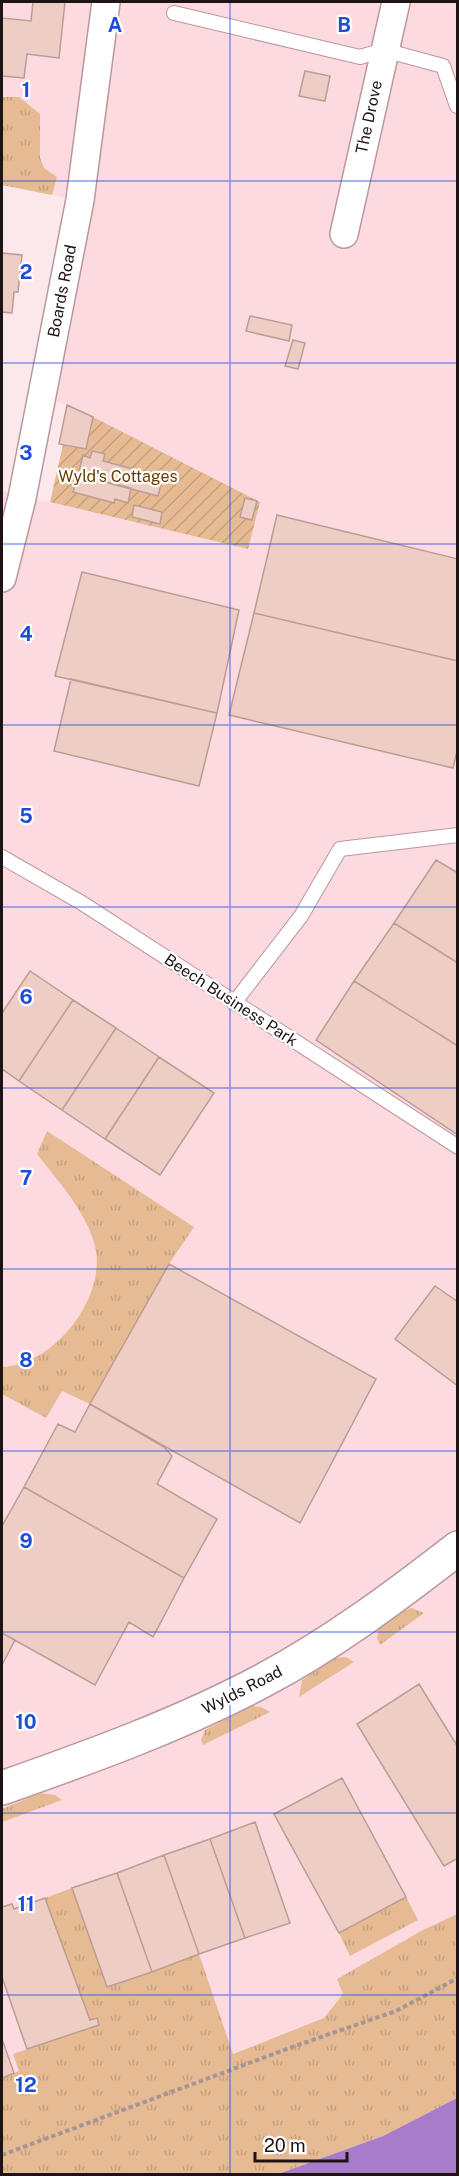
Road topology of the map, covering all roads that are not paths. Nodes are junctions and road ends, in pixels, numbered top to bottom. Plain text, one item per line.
1 (105, 2) edge
2 (396, 2) edge
3 (174, 13) dead end
4 (384, 50) junction
5 (457, 106) edge
6 (344, 234) dead end
7 (2, 578) edge
8 (458, 836) edge
9 (2, 857) edge
10 (234, 1003) junction
11 (458, 1147) edge
12 (458, 1548) edge
13 (2, 1788) edge

1 - 7 street, Boards Road
2 - 4 street, The Drove
3 - 4 lane
4 - 5 lane
4 - 6 street, The Drove
8 - 10 lane
9 - 10 lane, Beech Business Park
10 - 11 lane, Beech Business Park
12 - 13 street, Wylds Road

